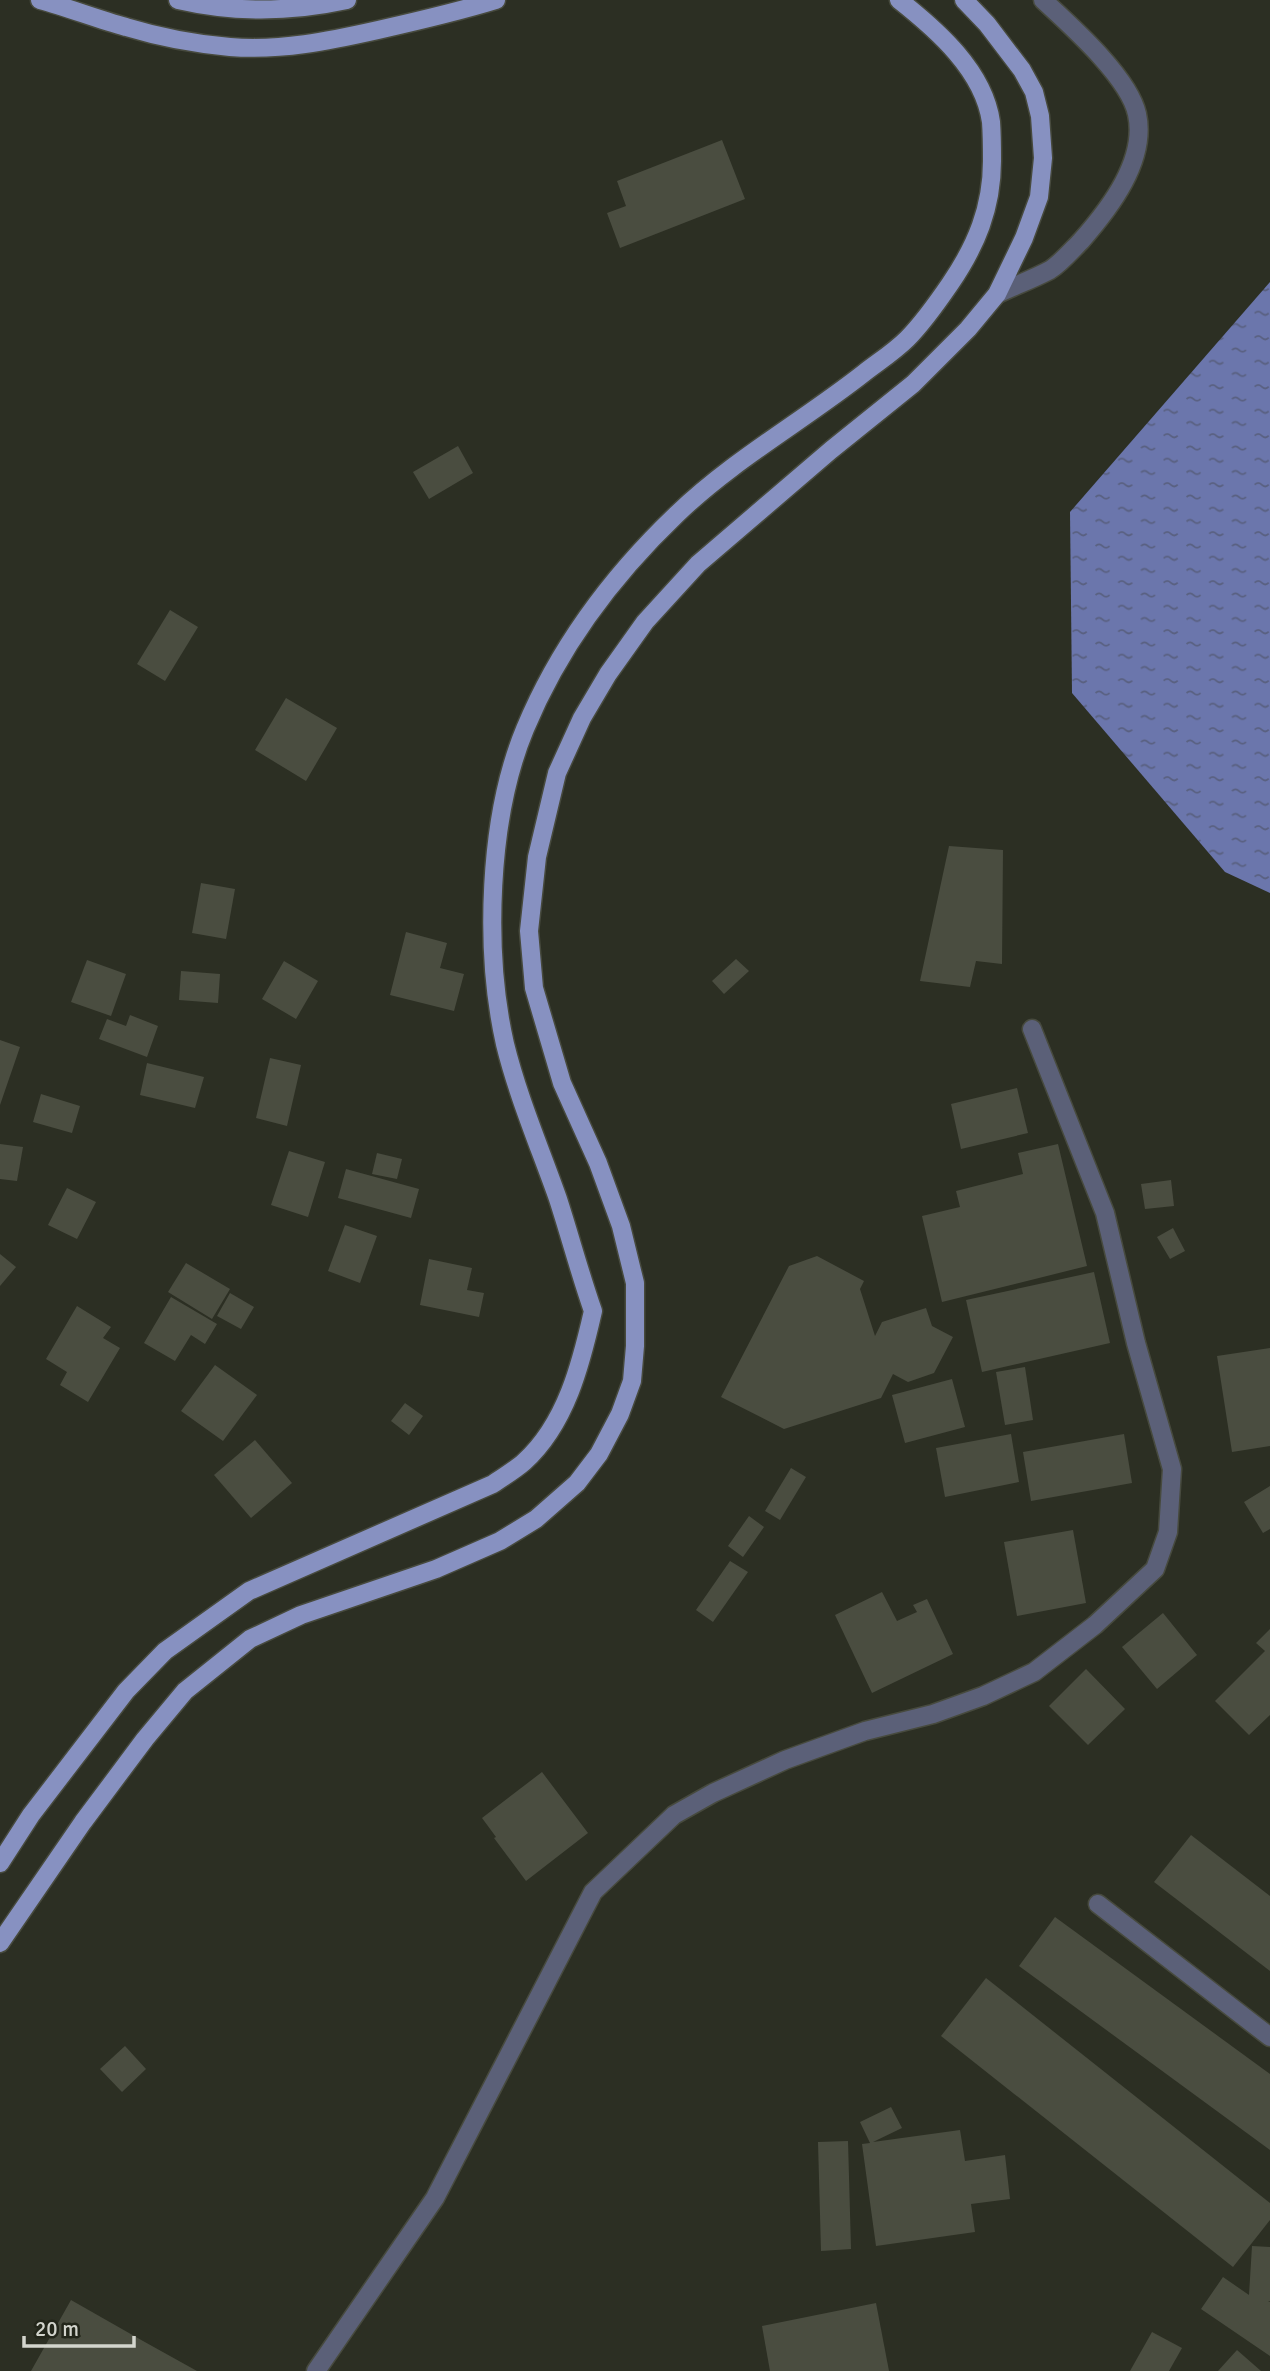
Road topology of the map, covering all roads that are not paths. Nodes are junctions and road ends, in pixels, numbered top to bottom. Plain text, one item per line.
1 (40, 0) edge
2 (178, 0) edge
3 (347, 0) edge
4 (496, 0) edge
5 (900, 0) edge
6 (964, 0) edge
7 (1042, 0) edge
8 (997, 294) junction
9 (1032, 1029) dead end
10 (0, 1863) edge
11 (1098, 1904) dead end
12 (0, 1943) edge
13 (1270, 2038) edge
14 (316, 2371) edge

1 - 4 main road
2 - 3 main road
5 - 10 main road
6 - 8 main road
7 - 8 street
8 - 12 main road
9 - 14 street
11 - 13 street

